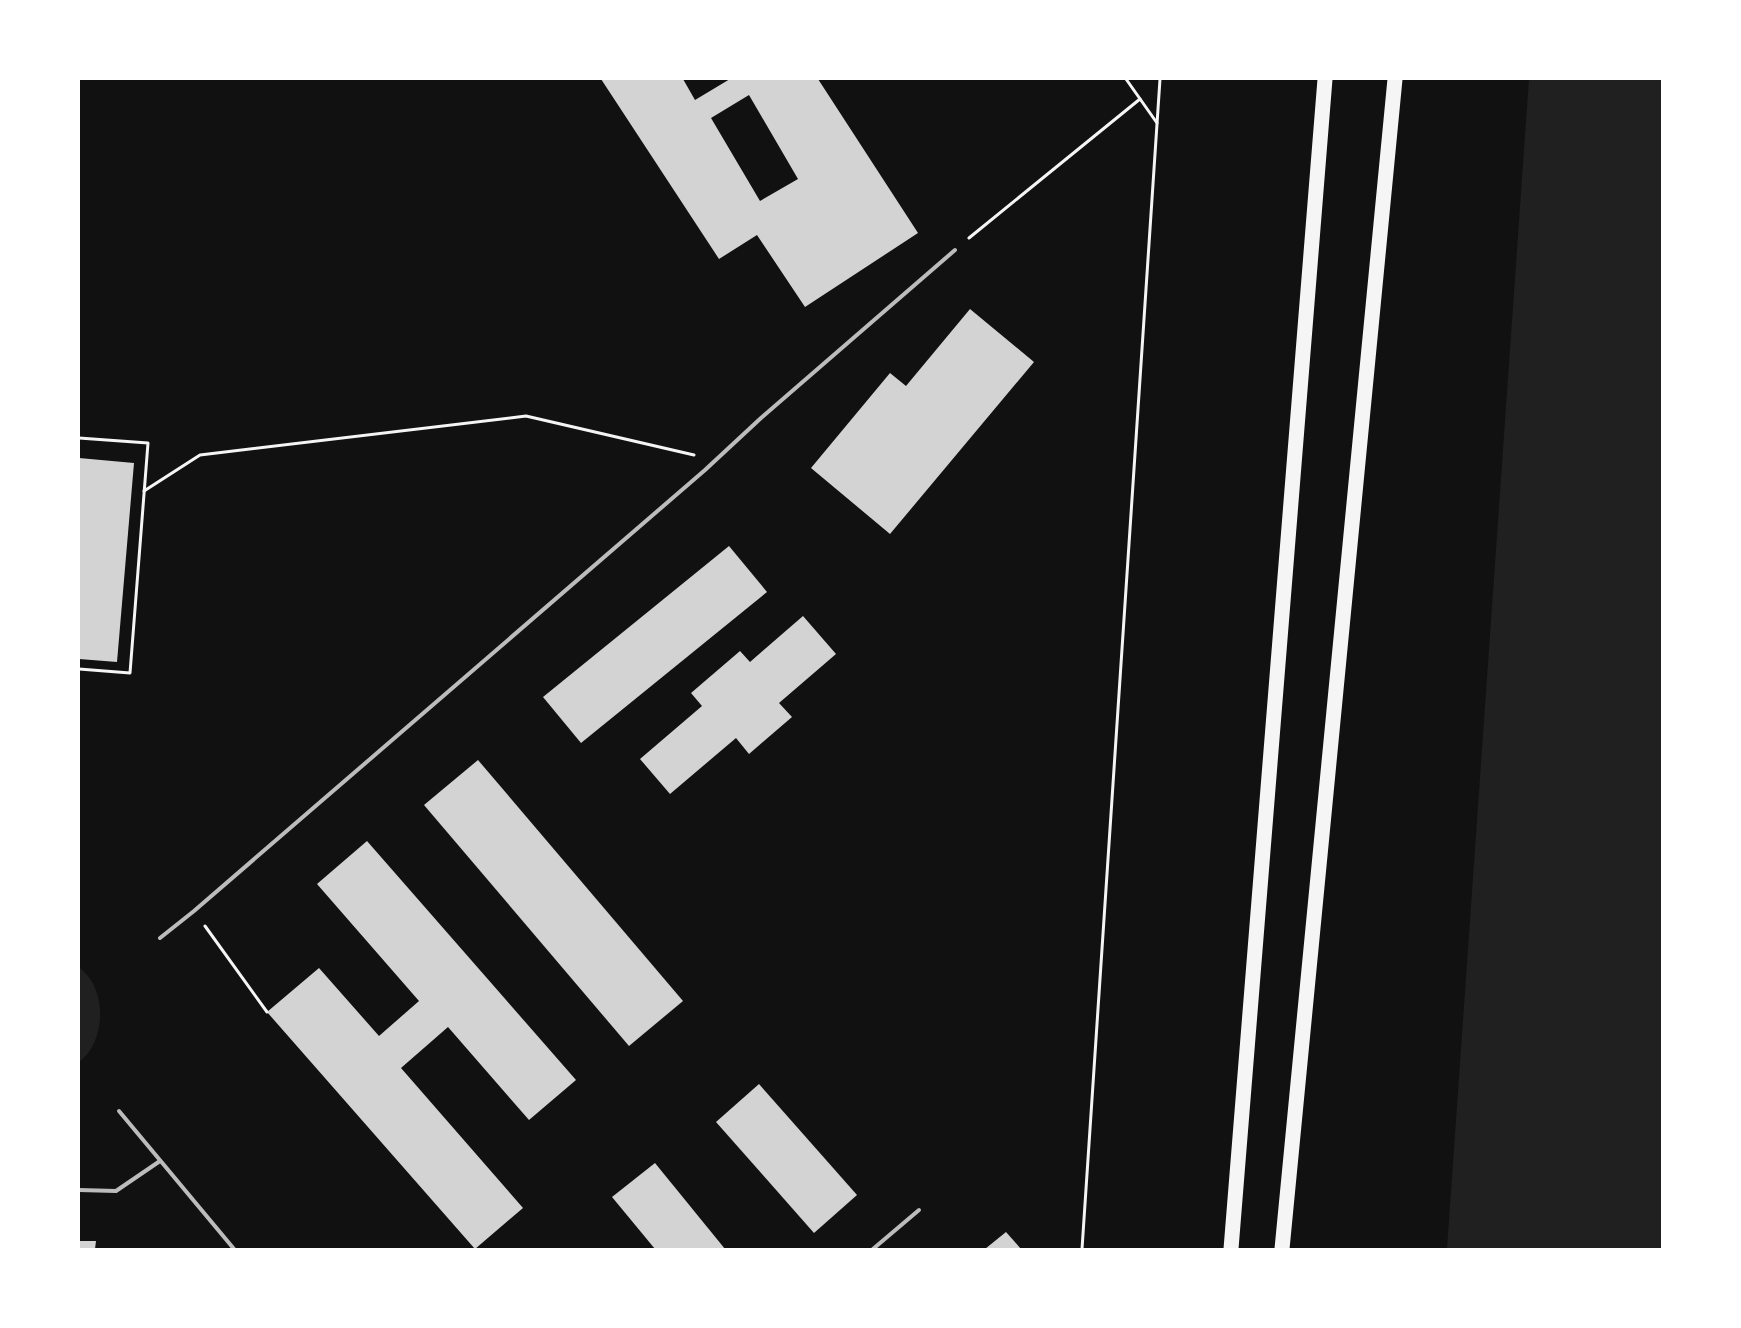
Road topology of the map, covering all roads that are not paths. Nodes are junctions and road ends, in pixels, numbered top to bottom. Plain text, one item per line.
1 (1325, 79) edge
2 (1395, 79) edge
3 (955, 250) road end
4 (160, 938) dead end
5 (119, 1111) dead end
6 (160, 1161) junction
7 (79, 1190) edge
8 (919, 1210) dead end
9 (234, 1249) edge
10 (872, 1249) edge
11 (1231, 1249) edge
12 (1282, 1249) edge

1 - 11 highway
2 - 12 highway
3 - 4 lane
5 - 6 lane
6 - 7 lane
6 - 9 lane
8 - 10 lane

